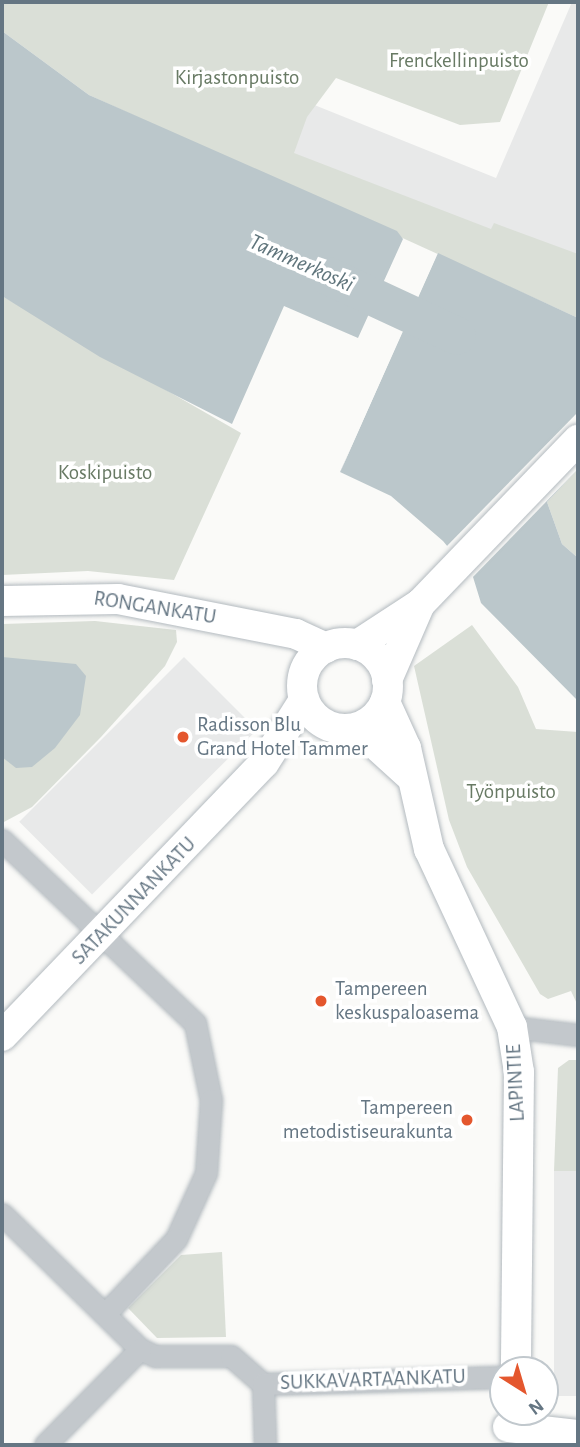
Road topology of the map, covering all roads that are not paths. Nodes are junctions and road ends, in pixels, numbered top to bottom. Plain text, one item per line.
1 (578, 440) edge
2 (428, 595) junction
3 (2, 601) edge
4 (264, 629) junction
5 (357, 645) junction
6 (326, 648) junction
7 (304, 687) junction
8 (386, 691) junction
9 (341, 729) junction
10 (264, 763) junction
11 (409, 775) junction
12 (2, 840) edge
13 (102, 934) junction
14 (512, 1027) junction
15 (578, 1035) edge
16 (2, 1036) edge
17 (2, 1214) edge
18 (105, 1314) junction
19 (140, 1349) junction
20 (516, 1356) edge
21 (489, 1377) edge
22 (263, 1384) junction
23 (508, 1428) edge
24 (578, 1435) edge
25 (45, 1445) edge
26 (265, 1445) edge

1 - 2 main road
2 - 5 main road
2 - 8 main road
3 - 4 main road, RONGANKATU
4 - 6 main road, RONGANKATU
4 - 7 main road
5 - 6 main road
5 - 8 main road
6 - 7 main road
7 - 9 main road
7 - 10 main road, SATAKUNNANKATU
8 - 9 main road
8 - 11 main road, LAPINTIE
9 - 10 main road, SATAKUNNANKATU
9 - 11 main road
10 - 13 main road, SATAKUNNANKATU
11 - 14 main road, LAPINTIE
12 - 13 street
13 - 16 main road, SATAKUNNANKATU
13 - 18 street
14 - 15 street
14 - 20 main road, LAPINTIE
17 - 18 street
18 - 19 street
19 - 22 street
19 - 25 street
21 - 22 street, SUKKAVARTAANKATU
22 - 26 street, SUKKAVARTAANKATU
23 - 24 main road

